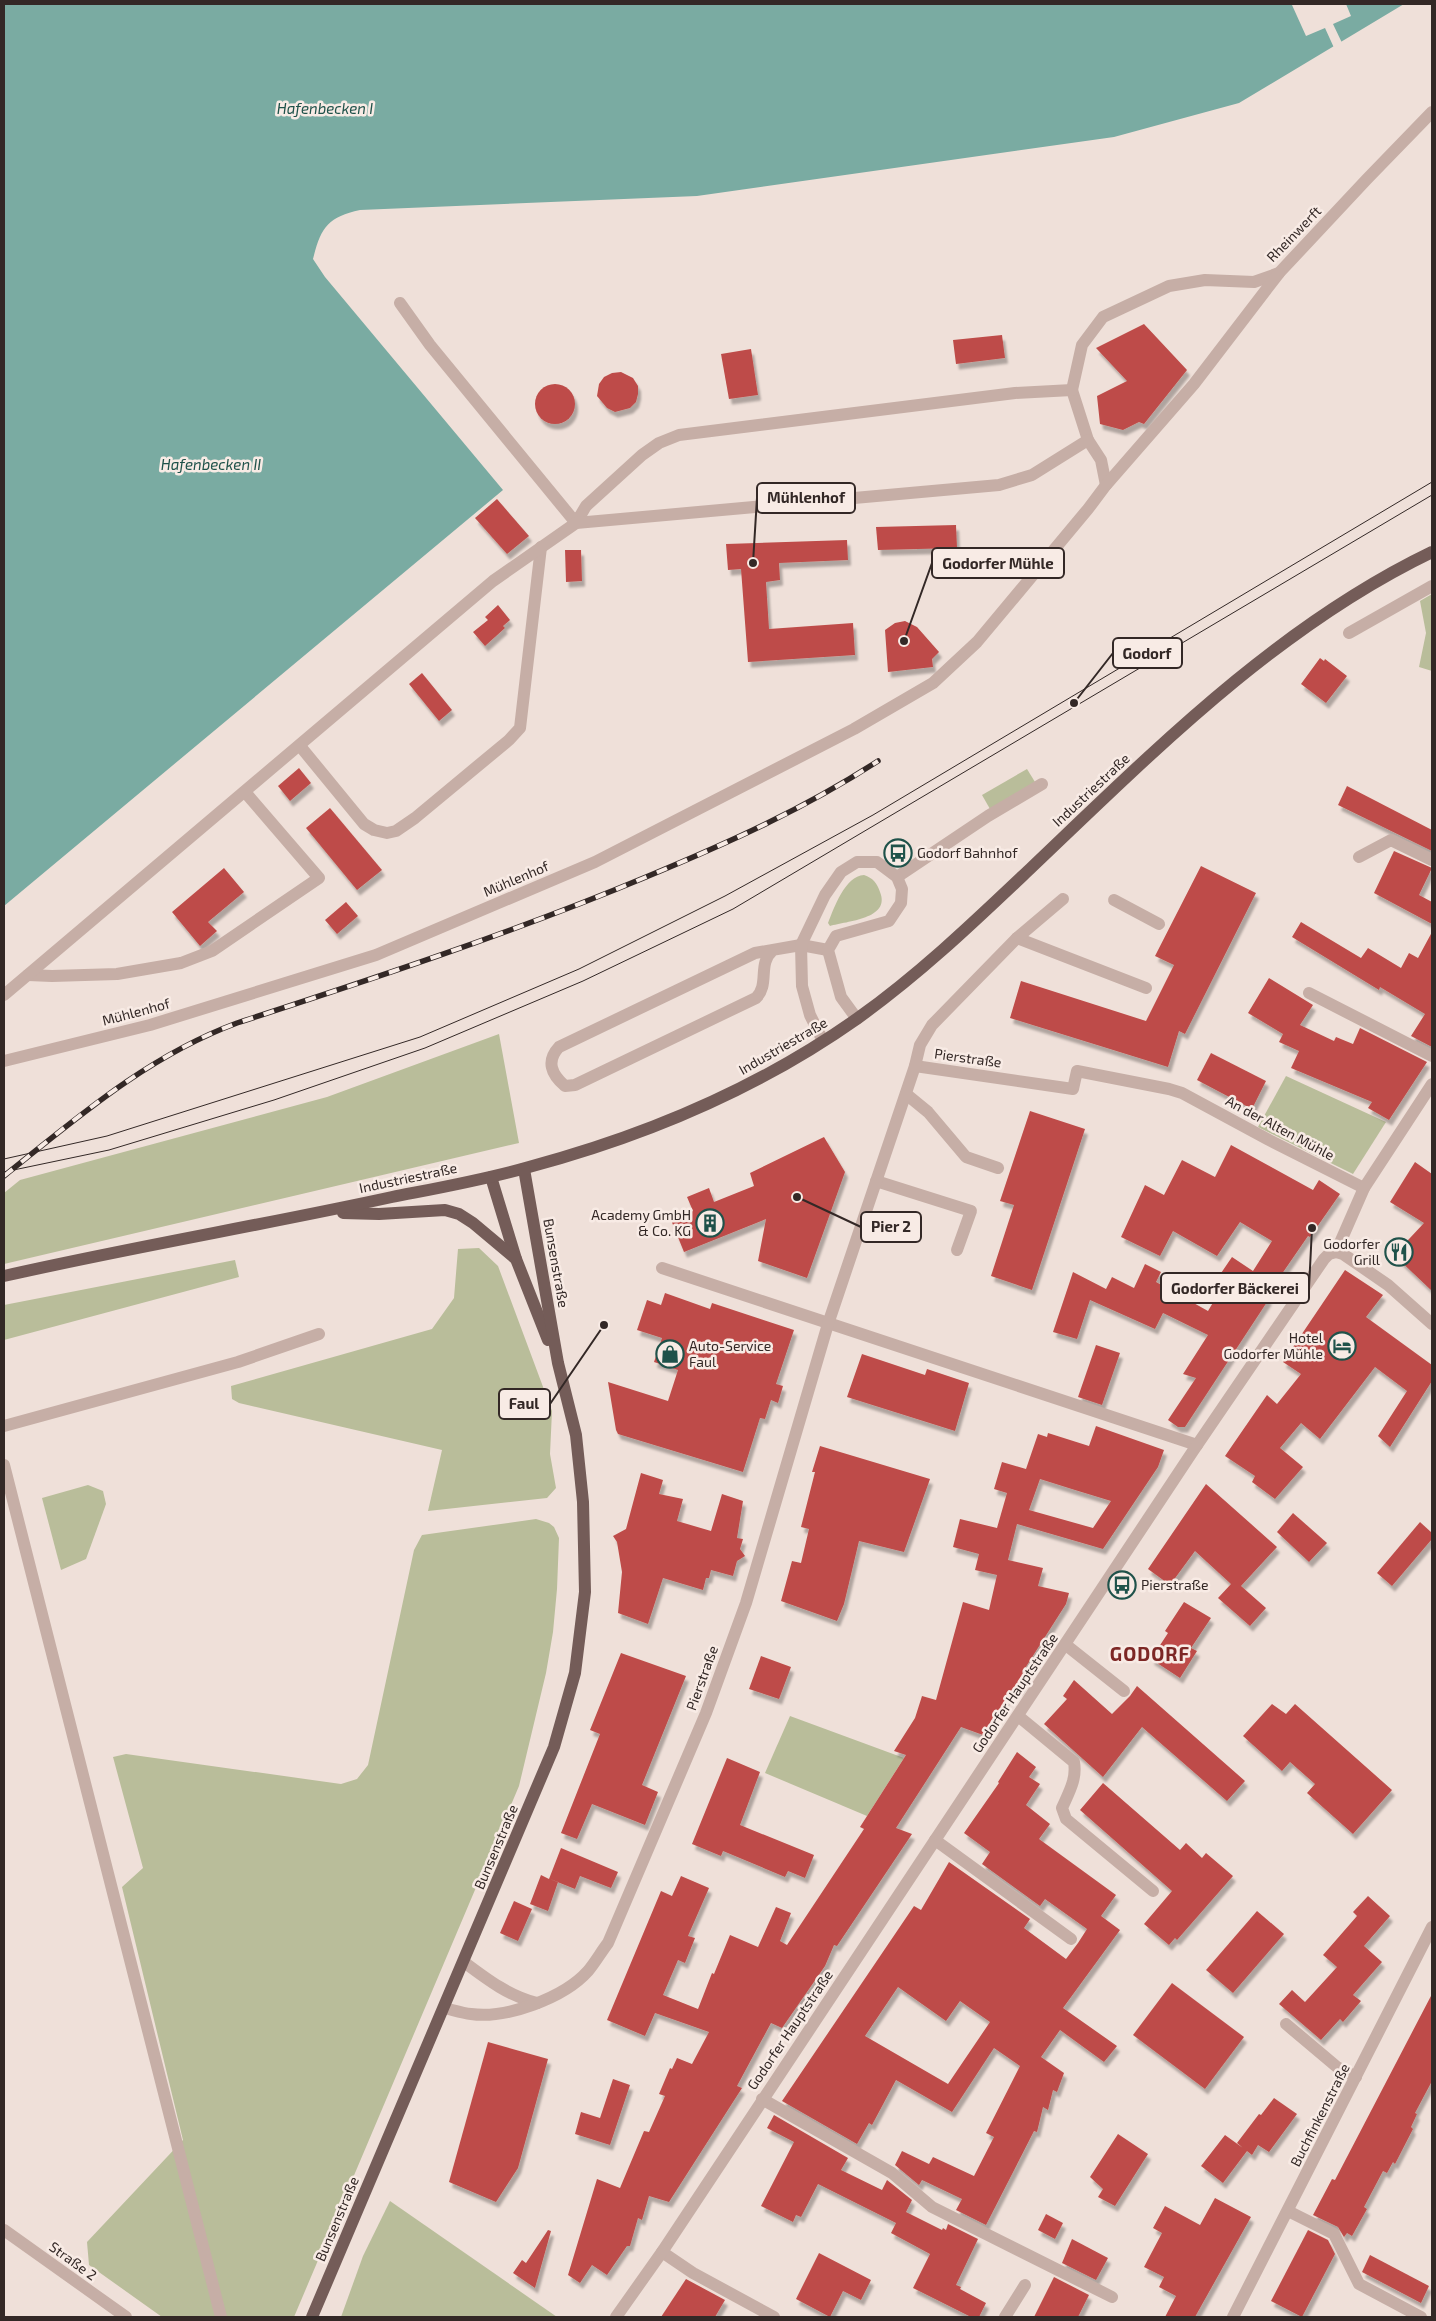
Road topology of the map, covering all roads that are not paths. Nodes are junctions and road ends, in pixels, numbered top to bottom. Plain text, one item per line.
1 (1432, 112) edge
2 (1280, 273) junction
3 (400, 304) dead end
4 (1072, 390) junction
5 (1088, 440) junction
6 (1106, 485) junction
7 (576, 523) junction
8 (541, 547) junction
9 (1432, 552) edge
10 (1432, 586) edge
11 (1349, 633) dead end
12 (300, 746) junction
13 (1042, 784) dead end
14 (245, 792) junction
15 (1359, 857) dead end
16 (1432, 860) edge
17 (897, 877) junction
18 (1063, 899) dead end
19 (1114, 900) dead end
20 (1159, 924) dead end
21 (1017, 938) junction
22 (801, 945) junction
23 (773, 950) junction
24 (828, 950) junction
25 (28, 975) junction
26 (1146, 988) dead end
27 (1309, 993) dead end
28 (4, 996) edge
29 (857, 1019) junction
30 (823, 1041) junction
31 (1432, 1056) edge
32 (4, 1061) edge
33 (915, 1066) junction
34 (1432, 1084) edge
35 (1182, 1093) joint
36 (906, 1094) junction
37 (998, 1168) dead end
38 (524, 1169) junction
39 (491, 1177) junction
40 (876, 1181) junction
41 (1364, 1188) junction
42 (323, 1212) junction
43 (957, 1250) dead end
44 (1336, 1252) junction
45 (516, 1259) junction
46 (662, 1268) dead end
47 (4, 1276) edge
48 (828, 1324) junction
49 (1432, 1324) edge
50 (319, 1334) dead end
51 (558, 1363) junction
52 (4, 1426) edge
53 (1197, 1445) junction
54 (4, 1465) edge
55 (1066, 1645) junction
56 (1124, 1691) dead end
57 (1018, 1716) junction
58 (936, 1840) junction
59 (1152, 1891) dead end
60 (1432, 1927) edge
61 (1071, 1939) dead end
62 (464, 1962) junction
63 (538, 2003) junction
64 (444, 2008) junction
65 (1286, 2024) dead end
66 (1356, 2077) junction
67 (762, 2099) junction
68 (1288, 2211) junction
69 (4, 2230) edge
70 (662, 2252) junction
71 (1025, 2285) dead end
72 (1112, 2298) dead end
73 (771, 2316) edge
74 (126, 2317) edge
75 (221, 2317) edge
76 (312, 2317) edge
77 (616, 2317) edge
78 (1005, 2317) edge
79 (1233, 2317) edge
80 (1421, 2317) edge

1 - 2 street, Rheinwerft
2 - 4 street, Rheinwerft
2 - 6 street, Mühlenhof
3 - 7 street
4 - 5 street
4 - 7 street
5 - 6 street
5 - 7 street
6 - 32 street, Mühlenhof
7 - 8 street
8 - 12 street
8 - 12 street
9 - 29 main road, Industriestraße
10 - 11 street
12 - 14 street
13 - 17 street
14 - 25 street
14 - 25 street
15 - 16 street
17 - 22 street
17 - 24 street
18 - 21 street
19 - 20 street
21 - 26 street
21 - 33 street
22 - 23 street
22 - 24 street
22 - 30 street
23 - 23 street
24 - 29 street
25 - 28 street
27 - 31 street
29 - 30 main road, Industriestraße
30 - 38 main road, Industriestraße
33 - 35 street, Pierstraße
33 - 36 street, Pierstraße
34 - 41 street, Godorfer Hauptstraße
35 - 41 street, An der Alten Mühle
36 - 37 street
36 - 40 street, Pierstraße
38 - 39 main road, Industriestraße
38 - 51 main road, Bunsenstraße
39 - 42 main road, Industriestraße
39 - 45 main road, Bunsenstraße
40 - 43 street
40 - 48 street, Pierstraße
41 - 44 street, Godorfer Hauptstraße
42 - 45 main road, Bunsenstraße
42 - 47 main road, Industriestraße
44 - 49 street
44 - 53 street, Godorfer Hauptstraße
45 - 51 main road, Bunsenstraße
46 - 48 street
48 - 53 street
48 - 63 street, Pierstraße
50 - 52 street
51 - 62 main road, Bunsenstraße
53 - 55 street, Godorfer Hauptstraße
54 - 75 street
55 - 56 street
55 - 57 street, Godorfer Hauptstraße
57 - 58 street, Godorfer Hauptstraße
57 - 59 street
58 - 61 street
58 - 67 street, Godorfer Hauptstraße
60 - 66 street, Buchfinkenstraße
62 - 63 street
62 - 64 main road, Bunsenstraße
63 - 64 street, Pierstraße
64 - 76 main road, Bunsenstraße
65 - 66 street
66 - 68 street, Buchfinkenstraße
67 - 70 street, Godorfer Hauptstraße
67 - 72 street
68 - 79 street, Buchfinkenstraße
68 - 80 street
69 - 74 street, Straße 2
70 - 73 street
70 - 77 street, Godorfer Hauptstraße
71 - 78 street

